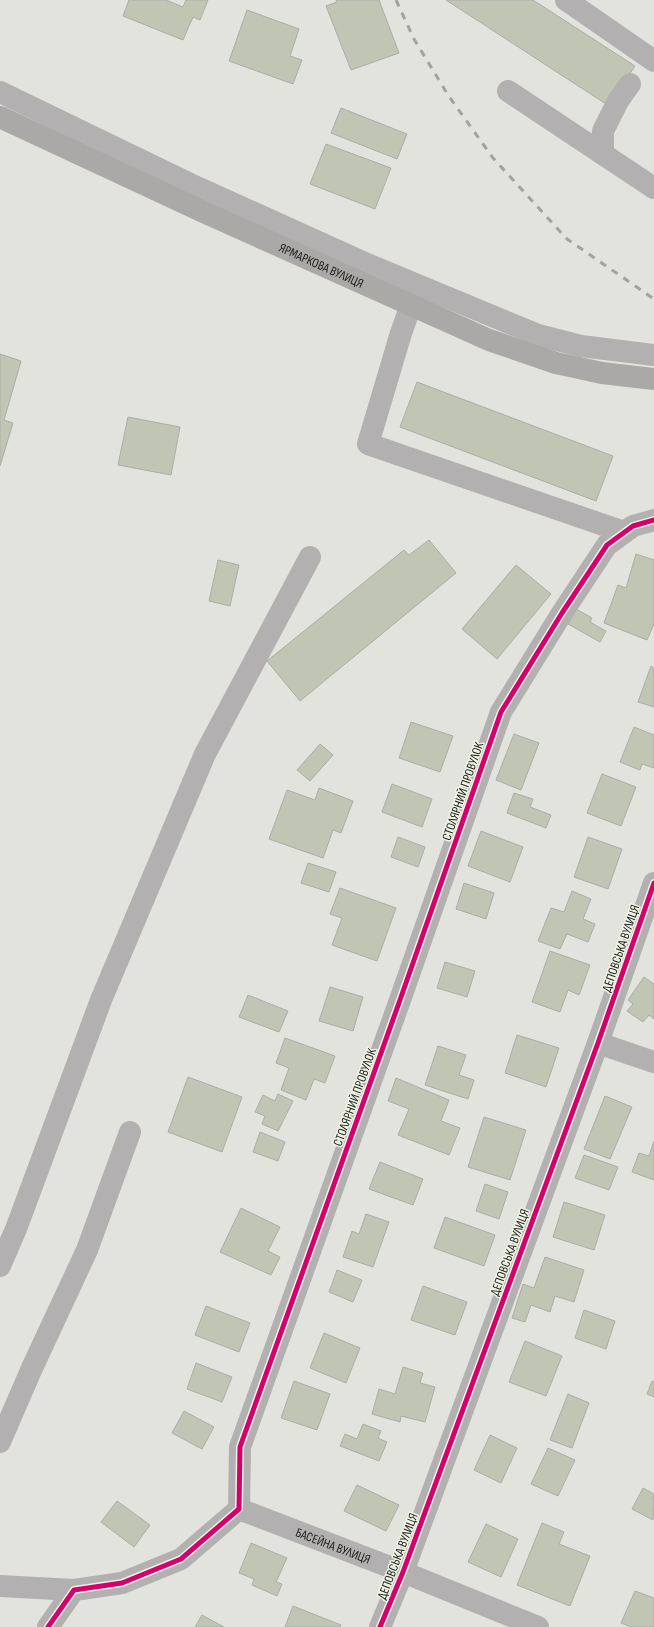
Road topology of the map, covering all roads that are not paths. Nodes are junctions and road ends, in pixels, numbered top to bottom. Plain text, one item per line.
1 (566, 0) edge
2 (652, 54) edge
3 (630, 84) dead end
4 (508, 90) dead end
5 (0, 92) edge
6 (0, 117) edge
7 (603, 154) junction
8 (654, 188) edge
9 (411, 305) junction
10 (654, 355) edge
11 (654, 379) edge
12 (654, 520) edge
13 (624, 532) junction
14 (310, 557) dead end
15 (654, 883) edge
16 (598, 1043) junction
17 (654, 1062) edge
18 (130, 1132) dead end
19 (0, 1266) edge
20 (0, 1442) edge
21 (239, 1509) junction
22 (403, 1572) junction
23 (0, 1586) edge
24 (74, 1590) junction
25 (48, 1627) edge
26 (380, 1627) edge
27 (538, 1627) edge

1 - 2 street
3 - 7 street
4 - 7 street
5 - 10 street
6 - 9 main road, ЯРМАРКОВА ВУЛИЦЯ
7 - 8 street
9 - 11 main road, ЯРМАРКОВА ВУЛИЦЯ
9 - 13 street
12 - 13 street, СТОЛЯРНИЙ ПРОВУЛОК
13 - 21 street, СТОЛЯРНИЙ ПРОВУЛОК
14 - 19 street
15 - 16 street, ДЕПОВСЬКА ВУЛИЦЯ
16 - 17 street
16 - 22 street, ДЕПОВСЬКА ВУЛИЦЯ
18 - 20 street
21 - 22 street, БАСЕЙНА ВУЛИЦЯ
21 - 24 street
22 - 26 street, ДЕПОВСЬКА ВУЛИЦЯ
22 - 27 street, БАСЕЙНА ВУЛИЦЯ
23 - 24 street
24 - 25 street

